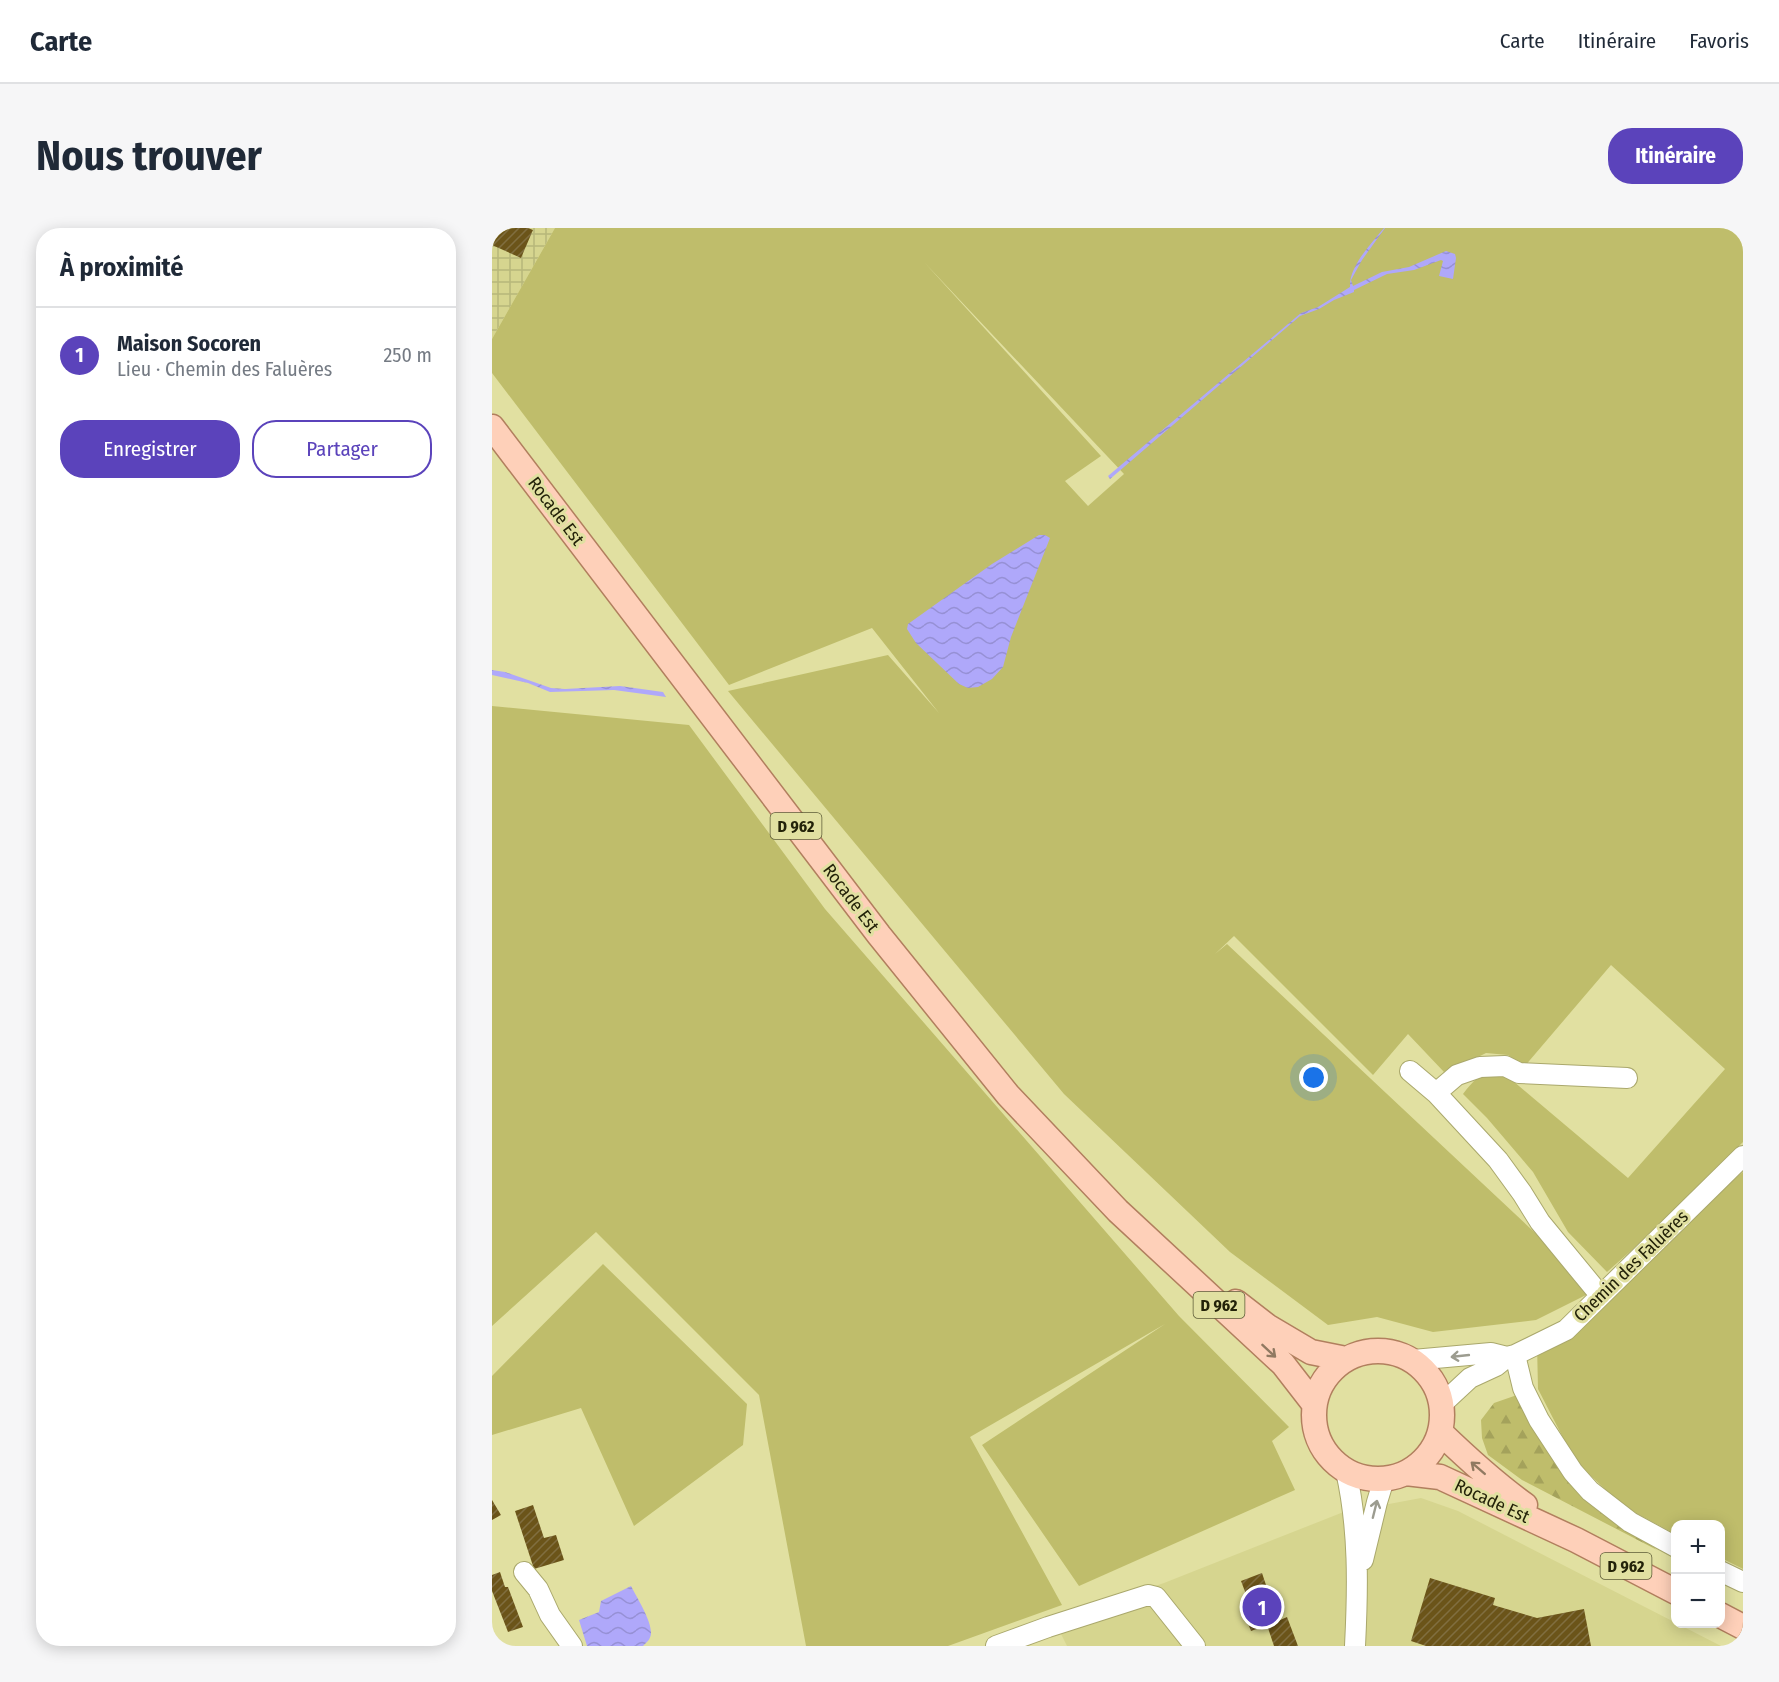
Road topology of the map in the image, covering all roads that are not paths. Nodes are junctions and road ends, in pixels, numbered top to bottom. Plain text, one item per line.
1 (492, 427) edge
2 (1410, 1071) dead end
3 (1628, 1078) dead end
4 (1436, 1093) junction
5 (1743, 1156) edge
6 (1118, 1211) junction
7 (1600, 1295) junction
8 (1511, 1356) junction
9 (1346, 1359) junction
10 (1413, 1360) junction
11 (1314, 1404) junction
12 (1442, 1404) junction
13 (1440, 1432) junction
14 (1346, 1472) junction
15 (1395, 1476) junction
16 (1576, 1540) junction
17 (1671, 1544) edge
18 (524, 1572) dead end
19 (1725, 1573) edge
20 (1358, 1581) junction
21 (1743, 1582) edge
22 (1671, 1589) edge
23 (1725, 1618) edge
24 (1743, 1627) edge
25 (572, 1646) edge
26 (996, 1646) edge
27 (1195, 1646) edge
28 (1355, 1646) edge

1 - 6 main road, Rocade Est / D 962
2 - 4 street
3 - 4 street
4 - 7 street
5 - 7 street, Chemin des Faluères
6 - 9 main road, Rocade Est / D 962
6 -> 11 main road, Rocade Est / D 962
7 - 8 street, Chemin des Faluères
8 -> 10 street
8 - 12 street, Chemin des Faluères
8 - 17 street
9 - 10 main road
9 - 11 main road
10 - 12 main road
11 - 14 main road
12 - 13 main road
13 - 15 main road
16 -> 13 main road, Rocade Est / D 962
14 - 15 main road
14 - 20 street
15 - 16 main road, Rocade Est / D 962
20 -> 15 street
16 - 22 main road, Rocade Est / D 962
18 - 25 street
19 - 21 street
20 - 28 street
23 - 24 main road
26 - 27 street

